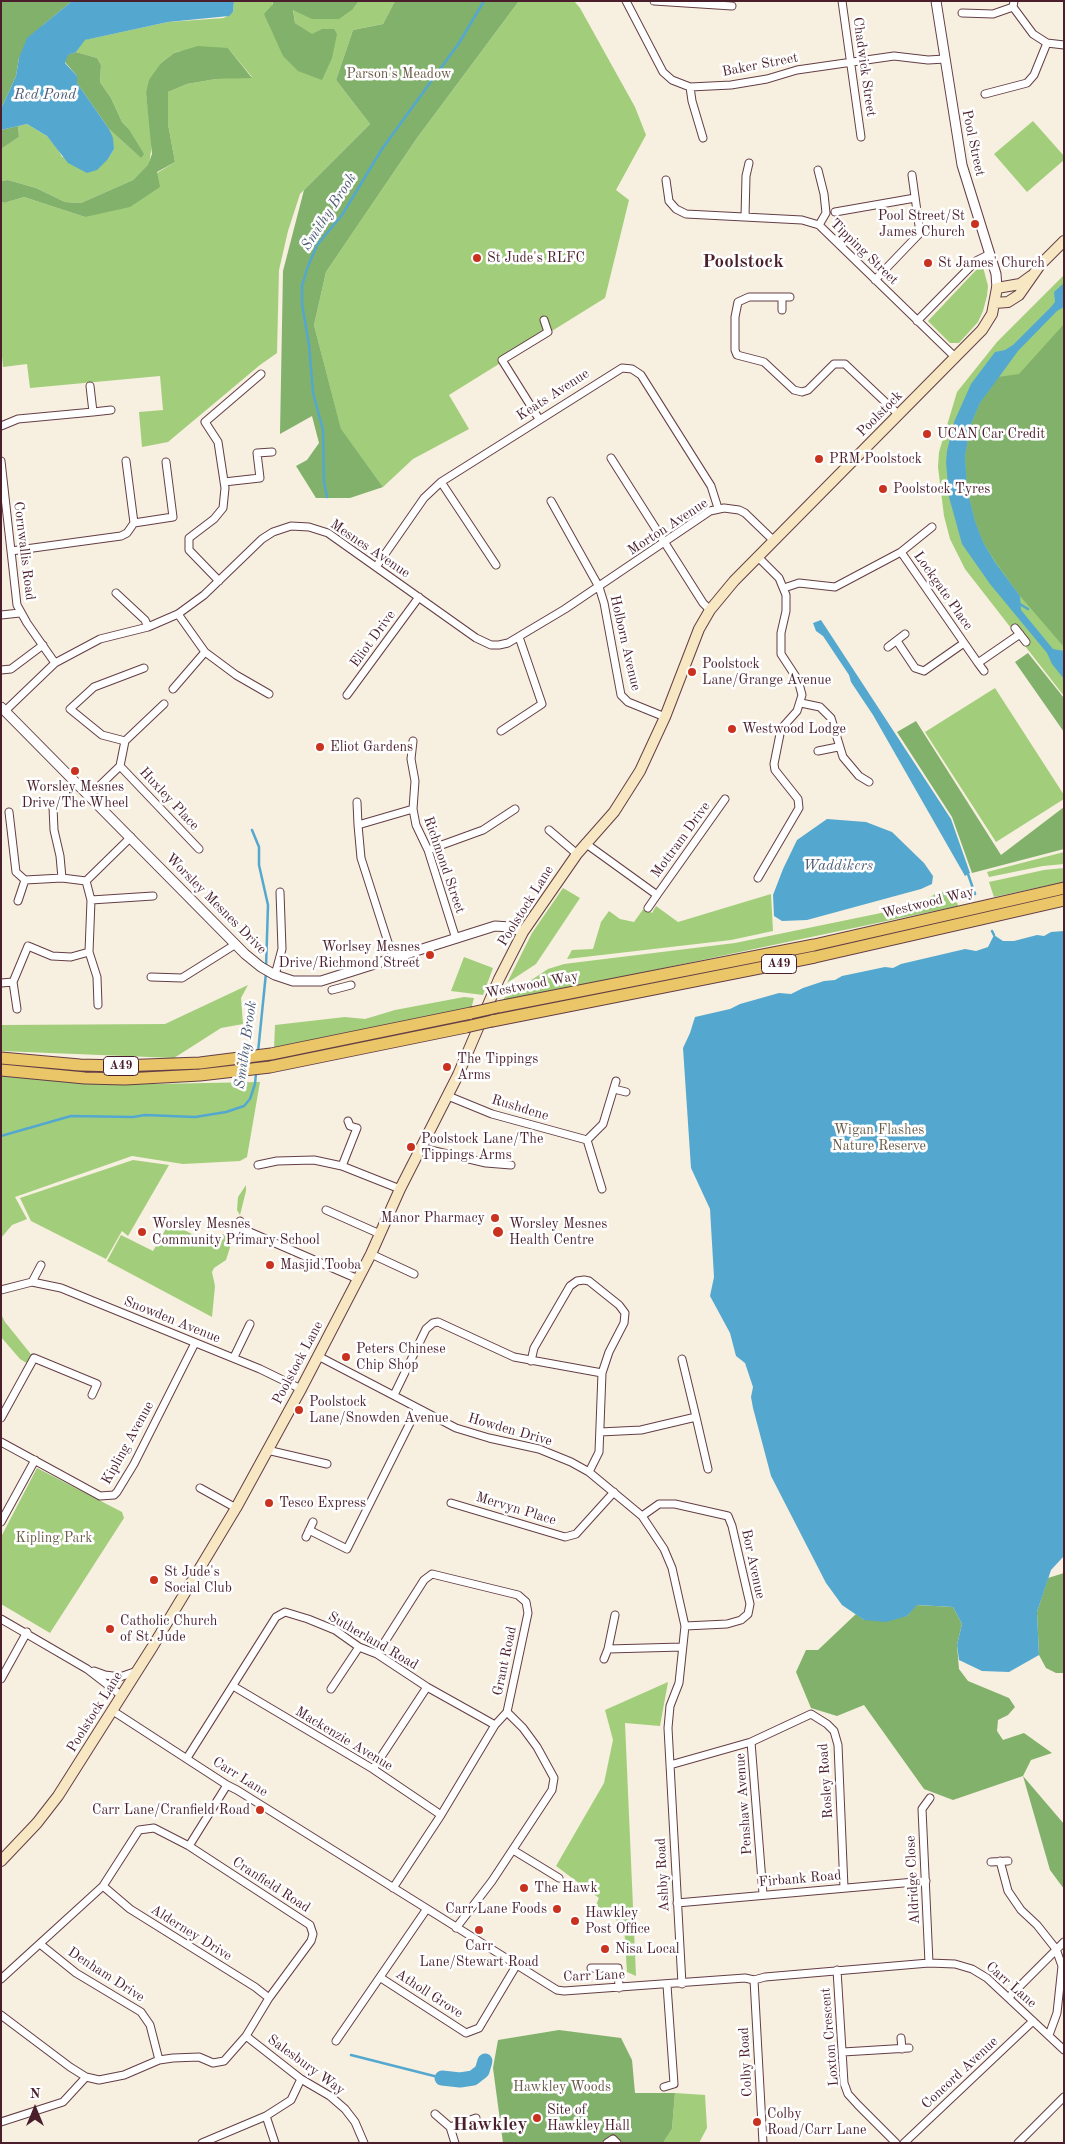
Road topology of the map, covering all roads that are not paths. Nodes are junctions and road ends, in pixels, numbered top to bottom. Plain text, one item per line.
1 (626, 1) edge
2 (654, 1) edge
3 (842, 1) edge
4 (936, 1) edge
5 (1014, 4) edge
6 (732, 6) dead end
7 (962, 13) dead end
8 (1047, 43) junction
9 (1064, 45) edge
10 (945, 60) junction
11 (850, 62) junction
12 (690, 87) junction
13 (985, 94) dead end
14 (861, 137) dead end
15 (703, 138) dead end
16 (749, 163) dead end
17 (818, 170) dead end
18 (912, 175) dead end
19 (666, 180) dead end
20 (916, 198) junction
21 (835, 212) dead end
22 (745, 217) junction
23 (819, 225) junction
24 (1064, 241) edge
25 (990, 254) junction
26 (1031, 276) junction
27 (875, 280) junction
28 (997, 288) junction
29 (995, 303) junction
30 (782, 310) dead end
31 (544, 320) dead end
32 (917, 322) junction
33 (956, 357) junction
34 (262, 374) dead end
35 (90, 386) dead end
36 (111, 410) dead end
37 (92, 412) junction
38 (898, 414) junction
39 (539, 419) junction
40 (1, 426) edge
41 (272, 452) dead end
42 (611, 458) dead end
43 (1, 461) edge
44 (126, 461) dead end
45 (166, 462) dead end
46 (224, 482) junction
47 (441, 482) junction
48 (2, 489) edge
49 (551, 501) dead end
50 (718, 508) junction
51 (134, 523) junction
52 (932, 527) dead end
53 (774, 541) junction
54 (665, 542) junction
55 (10, 551) junction
56 (901, 552) junction
57 (758, 557) junction
58 (496, 565) dead end
59 (376, 567) junction
60 (734, 581) joint
61 (219, 582) junction
62 (599, 587) junction
63 (784, 588) junction
64 (116, 593) dead end
65 (419, 597) junction
66 (710, 610) junction
67 (20, 613) junction
68 (178, 614) junction
69 (1, 615) edge
70 (148, 627) junction
71 (1015, 628) dead end
72 (905, 634) dead end
73 (1020, 634) junction
74 (519, 638) junction
75 (897, 641) junction
76 (1026, 642) dead end
77 (964, 644) junction
78 (43, 645) junction
79 (888, 647) dead end
80 (205, 652) junction
81 (978, 662) junction
82 (54, 663) junction
83 (144, 668) dead end
84 (1, 670) edge
85 (984, 671) dead end
86 (173, 689) dead end
87 (269, 694) dead end
88 (347, 695) dead end
89 (801, 703) junction
90 (164, 704) dead end
91 (3, 709) edge
92 (665, 717) junction
93 (501, 731) dead end
94 (413, 740) dead end
95 (125, 741) junction
96 (838, 747) junction
97 (818, 751) dead end
98 (120, 766) junction
99 (869, 782) dead end
100 (89, 796) junction
101 (725, 799) dead end
102 (357, 802) dead end
103 (53, 807) dead end
104 (413, 808) junction
105 (515, 808) dead end
106 (498, 811) dead end
107 (9, 812) dead end
108 (504, 817) junction
109 (358, 825) junction
110 (549, 830) dead end
111 (131, 837) junction
112 (585, 843) junction
113 (199, 849) dead end
114 (428, 850) junction
115 (577, 854) junction
116 (62, 878) junction
117 (758, 878) dead end
118 (25, 880) junction
119 (86, 881) junction
120 (1064, 888) edge
121 (280, 892) dead end
122 (657, 895) junction
123 (153, 896) dead end
124 (91, 900) junction
125 (1064, 900) edge
126 (18, 901) dead end
127 (648, 908) dead end
128 (523, 932) junction
129 (456, 939) junction
130 (236, 944) junction
131 (89, 952) junction
132 (393, 958) junction
133 (273, 974) junction
134 (341, 974) junction
135 (151, 977) dead end
136 (13, 982) junction
137 (1, 983) edge
138 (332, 990) dead end
139 (98, 1005) dead end
140 (17, 1009) dead end
141 (1, 1058) edge
142 (1, 1070) edge
143 (626, 1092) dead end
144 (448, 1096) junction
145 (348, 1121) dead end
146 (587, 1140) junction
147 (422, 1148) junction
148 (258, 1165) dead end
149 (510, 1165) dead end
150 (342, 1166) junction
151 (602, 1189) dead end
152 (400, 1190) junction
153 (326, 1210) dead end
154 (238, 1227) dead end
155 (380, 1234) junction
156 (371, 1254) junction
157 (41, 1265) dead end
158 (414, 1274) dead end
159 (358, 1279) junction
160 (32, 1282) junction
161 (1, 1290) edge
162 (250, 1324) dead end
163 (195, 1343) junction
164 (318, 1356) junction
165 (234, 1357) junction
166 (682, 1358) dead end
167 (531, 1361) junction
168 (602, 1373) junction
169 (301, 1389) junction
170 (394, 1395) junction
171 (92, 1396) dead end
172 (417, 1409) junction
173 (696, 1417) junction
174 (1, 1418) edge
175 (600, 1432) junction
176 (1, 1442) edge
177 (267, 1450) junction
178 (34, 1460) junction
179 (327, 1464) dead end
180 (708, 1469) dead end
181 (589, 1472) junction
182 (200, 1488) dead end
183 (614, 1492) junction
184 (451, 1503) dead end
185 (236, 1508) junction
186 (642, 1516) junction
187 (1, 1522) edge
188 (313, 1522) dead end
189 (615, 1614) dead end
190 (1, 1619) edge
191 (686, 1626) junction
192 (27, 1632) junction
193 (359, 1647) junction
194 (682, 1647) junction
195 (608, 1649) junction
196 (377, 1654) junction
197 (604, 1659) dead end
198 (87, 1668) junction
199 (138, 1671) junction
200 (1, 1679) edge
201 (233, 1686) junction
202 (427, 1687) junction
203 (331, 1689) dead end
204 (122, 1696) junction
205 (113, 1711) junction
206 (507, 1712) junction
207 (495, 1725) junction
208 (752, 1742) junction
209 (187, 1758) junction
210 (670, 1765) junction
211 (373, 1770) junction
212 (227, 1785) junction
213 (930, 1798) dead end
214 (441, 1815) junction
215 (189, 1846) junction
216 (513, 1850) junction
217 (1, 1860) edge
218 (1000, 1861) junction
219 (1008, 1861) dead end
220 (991, 1862) dead end
221 (559, 1878) dead end
222 (926, 1881) junction
223 (103, 1886) junction
224 (393, 1888) junction
225 (844, 1888) junction
226 (763, 1894) junction
227 (677, 1903) junction
228 (426, 1910) junction
229 (456, 1928) junction
230 (1064, 1942) edge
231 (40, 1944) junction
232 (1056, 1949) junction
233 (929, 1963) junction
234 (516, 1966) junction
235 (592, 1968) dead end
236 (837, 1970) junction
237 (381, 1978) junction
238 (1, 1979) edge
239 (754, 1980) junction
240 (682, 1984) junction
241 (667, 1985) junction
242 (619, 1988) junction
243 (1009, 1997) junction
244 (269, 1998) junction
245 (1, 2015) edge
246 (1034, 2021) junction
247 (1049, 2035) junction
248 (246, 2036) junction
249 (901, 2038) dead end
250 (336, 2041) dead end
251 (1064, 2050) edge
252 (843, 2052) junction
253 (159, 2060) junction
254 (86, 2077) junction
255 (301, 2079) junction
256 (664, 2088) dead end
257 (1064, 2097) edge
258 (1, 2113) edge
259 (435, 2114) dead end
260 (266, 2116) junction
261 (476, 2118) dead end
262 (3, 2122) edge
263 (450, 2127) junction
264 (202, 2143) edge
265 (274, 2143) edge
266 (364, 2143) edge
267 (455, 2143) edge
268 (607, 2143) edge
269 (617, 2143) edge
270 (763, 2143) edge
271 (896, 2143) edge
272 (904, 2143) edge
273 (1018, 2143) edge

1 - 12 street, Baker Street
2 - 6 street
3 - 11 street, Chadwick Street
4 - 10 street, Pool Street
5 - 7 street
5 - 8 street
8 - 9 street
8 - 13 street
10 - 11 street, Baker Street
10 - 25 street, Pool Street
11 - 12 street, Baker Street
11 - 14 street, Chadwick Street
12 - 15 street
16 - 22 street
17 - 23 street
18 - 20 street
19 - 22 street, Tipping Street
20 - 21 street
20 - 27 street
22 - 23 street, Tipping Street
23 - 27 street, Tipping Street
24 - 26 main road
25 - 28 street, Pool Street
25 - 32 street
26 - 28 main road
26 - 29 main road
27 - 32 street, Tipping Street
28 - 29 main road, Poolstock
29 - 33 main road, Poolstock
30 - 38 street
31 - 39 street
32 - 33 street, Tipping Street
33 - 38 main road, Poolstock
34 - 46 street
35 - 37 street
36 - 37 street
37 - 40 street
38 - 53 main road, Poolstock
39 - 47 street, Keats Avenue
39 - 50 street, Keats Avenue
41 - 46 street
42 - 54 street
43 - 48 street, Cornwallis Road
44 - 51 street
45 - 51 street
46 - 61 street
47 - 58 street
47 - 59 street, Keats Avenue
48 - 55 street, Cornwallis Road
49 - 62 street, Holborn Avenue
50 - 53 street, Morton Avenue
50 - 54 street, Morton Avenue
51 - 55 street
52 - 56 street, Lockgate Place
53 - 57 main road, Poolstock
54 - 62 street, Morton Avenue
54 - 66 street
55 - 67 street, Cornwallis Road
56 - 63 street, Lockgate Place
56 - 77 street, Lockgate Place
57 - 60 main road, Poolstock
57 - 63 street
59 - 61 street, Mesnes Avenue
59 - 65 street, Mesnes Avenue
60 - 66 main road, Poolstock Lane
61 - 68 street, Mesnes Avenue
62 - 74 street, Mesnes Avenue
62 - 92 street, Holborn Avenue
63 - 89 street
64 - 70 street
65 - 74 street, Mesnes Avenue
65 - 88 street, Eliot Drive
66 - 92 main road, Poolstock Lane
67 - 69 street
67 - 78 street, Cornwallis Road
68 - 70 street, Mesnes Avenue
68 - 80 street
70 - 82 street, Mesnes Avenue
71 - 73 street
72 - 75 street
73 - 76 street
73 - 81 street
74 - 93 street
75 - 77 street, Lockgate Place
75 - 79 street
77 - 81 street, Lockgate Place
78 - 82 street, Cornwallis Road
78 - 84 street
80 - 86 street
80 - 87 street
81 - 85 street, Lockgate Place
82 - 91 street, Mesnes Avenue
83 - 95 street
89 - 96 street
89 - 117 street
90 - 95 street
91 - 100 street, Worsley Mesnes Drive
92 - 112 main road, Poolstock Lane
94 - 104 street, Richmond Street
95 - 98 street
96 - 97 street
96 - 99 street
98 - 100 street
98 - 113 street, Huxley Place
100 - 111 street, Worsley Mesnes Drive
101 - 122 street, Mottram Drive
102 - 109 street
103 - 116 street
104 - 109 street
104 - 114 street, Richmond Street
105 - 108 street
106 - 108 street
107 - 118 street
108 - 114 street
109 - 132 street
110 - 115 street
111 - 119 street
111 - 130 street, Worsley Mesnes Drive
112 - 115 main road, Poolstock Lane
112 - 122 street, Mottram Drive
114 - 129 street, Richmond Street
115 - 128 main road, Poolstock Lane
116 - 118 street
116 - 119 street
118 - 126 street
119 - 124 street
120 - 141 highway, Westwood Way / A49, bridge
121 - 133 street
122 - 127 street, Mottram Drive
123 - 124 street
124 - 131 street
125 - 142 highway, Westwood Way / A49, bridge
128 - 129 street, Worsley Mesnes Drive
128 - 144 main road, Poolstock Lane
129 - 132 street, Worsley Mesnes Drive
130 - 133 street, Worsley Mesnes Drive
130 - 135 street
131 - 136 street
131 - 139 street
132 - 134 street, Worsley Mesnes Drive
133 - 134 street, Worsley Mesnes Drive
134 - 138 street
136 - 137 street
136 - 140 street
143 - 146 street
144 - 146 street, Rushdene
144 - 147 main road, Poolstock Lane
145 - 150 street
146 - 151 street
147 - 149 street
147 - 152 main road, Poolstock Lane
148 - 150 street
150 - 152 street
152 - 155 main road, Poolstock Lane
153 - 155 street
154 - 159 street
155 - 156 main road, Poolstock Lane
156 - 158 street
156 - 159 main road, Poolstock Lane
157 - 160 street
159 - 164 main road, Poolstock Lane
160 - 161 street, Snowden Avenue
160 - 163 street, Snowden Avenue
162 - 165 street
163 - 165 street, Snowden Avenue
163 - 178 street, Kipling Avenue
164 - 169 main road, Poolstock Lane
164 - 170 street, Howden Drive
165 - 169 street, Snowden Avenue
166 - 173 street
167 - 168 street
167 - 168 street
167 - 170 street
168 - 175 street
169 - 177 main road, Poolstock Lane
170 - 172 street, Howden Drive
171 - 174 street
172 - 181 street, Howden Drive
172 - 188 street
173 - 175 street
173 - 180 street
175 - 181 street
176 - 178 street, Kipling Avenue
177 - 179 street
177 - 185 main road, Poolstock Lane
178 - 187 street
181 - 183 street, Howden Drive
182 - 185 street
183 - 184 street, Mervyn Place
183 - 186 street, Howden Drive
185 - 199 main road, Poolstock Lane
186 - 191 street, Howden Drive
186 - 191 street, Bor Avenue
189 - 195 street
190 - 192 street
191 - 194 street, Howden Drive
192 - 198 street
192 - 200 street
193 - 196 street, Sutherland Road
193 - 201 street, Sutherland Road
193 - 203 street
194 - 195 street
194 - 210 street, Howden Drive
195 - 197 street
196 - 202 street, Sutherland Road
196 - 206 street, Grant Road
198 - 199 street
198 - 204 street
199 - 204 main road, Poolstock Lane
201 - 209 street, Sutherland Road
201 - 211 street, Mackenzie Avenue
202 - 207 street, Sutherland Road
202 - 211 street
204 - 205 main road, Poolstock Lane
205 - 209 street, Carr Lane
205 - 217 main road, Poolstock Lane
206 - 207 street, Grant Road
206 - 216 street
207 - 214 street, Grant Road
208 - 210 street, Rosley Road
208 - 225 street, Rosley Road
208 - 226 street, Penshaw Avenue
209 - 212 street, Carr Lane
210 - 227 street, Ashby Road
211 - 214 street, Mackenzie Avenue
212 - 215 street
212 - 224 street, Carr Lane
213 - 222 street, Aldridge Close
214 - 224 street, Grant Road
215 - 223 street, Cranfield Road
215 - 244 street, Cranfield Road
216 - 221 street
216 - 229 street
218 - 219 street
218 - 220 street
218 - 232 street
222 - 225 street, Firbank Road
222 - 233 street, Aldridge Close
223 - 231 street, Cranfield Road
223 - 244 street, Alderney Drive
224 - 228 street, Carr Lane
225 - 226 street, Firbank Road
226 - 227 street, Firbank Road
227 - 240 street, Ashby Road
228 - 229 street, Carr Lane
228 - 237 street, Atholl Grove
229 - 234 street, Carr Lane
230 - 232 street
231 - 238 street, Cranfield Road
231 - 253 street, Denham Drive
232 - 243 street
232 - 247 street
233 - 236 street, Carr Lane
233 - 243 street, Carr Lane
234 - 237 street, Atholl Grove
234 - 242 street, Carr Lane
235 - 242 street
236 - 239 street, Carr Lane
236 - 252 street, Loxton Crescent
237 - 250 street, Atholl Grove
239 - 240 street, Carr Lane
239 - 270 street, Colby Road
240 - 241 street, Carr Lane
241 - 242 street, Carr Lane
241 - 256 street
243 - 246 street, Carr Lane
244 - 248 street, Cranfield Road
245 - 254 street
246 - 247 street, Carr Lane
246 - 272 street, Concord Avenue
247 - 251 street, Carr Lane
248 - 253 street, Cranfield Road
248 - 255 street, Salesbury Way
249 - 252 street
252 - 271 street, Loxton Crescent
253 - 254 street, Cranfield Road
254 - 262 street
255 - 260 street
255 - 266 street, Salesbury Way
257 - 273 street
258 - 262 street
259 - 263 street
260 - 264 street
260 - 265 street
261 - 263 street
263 - 267 street
268 - 269 street

